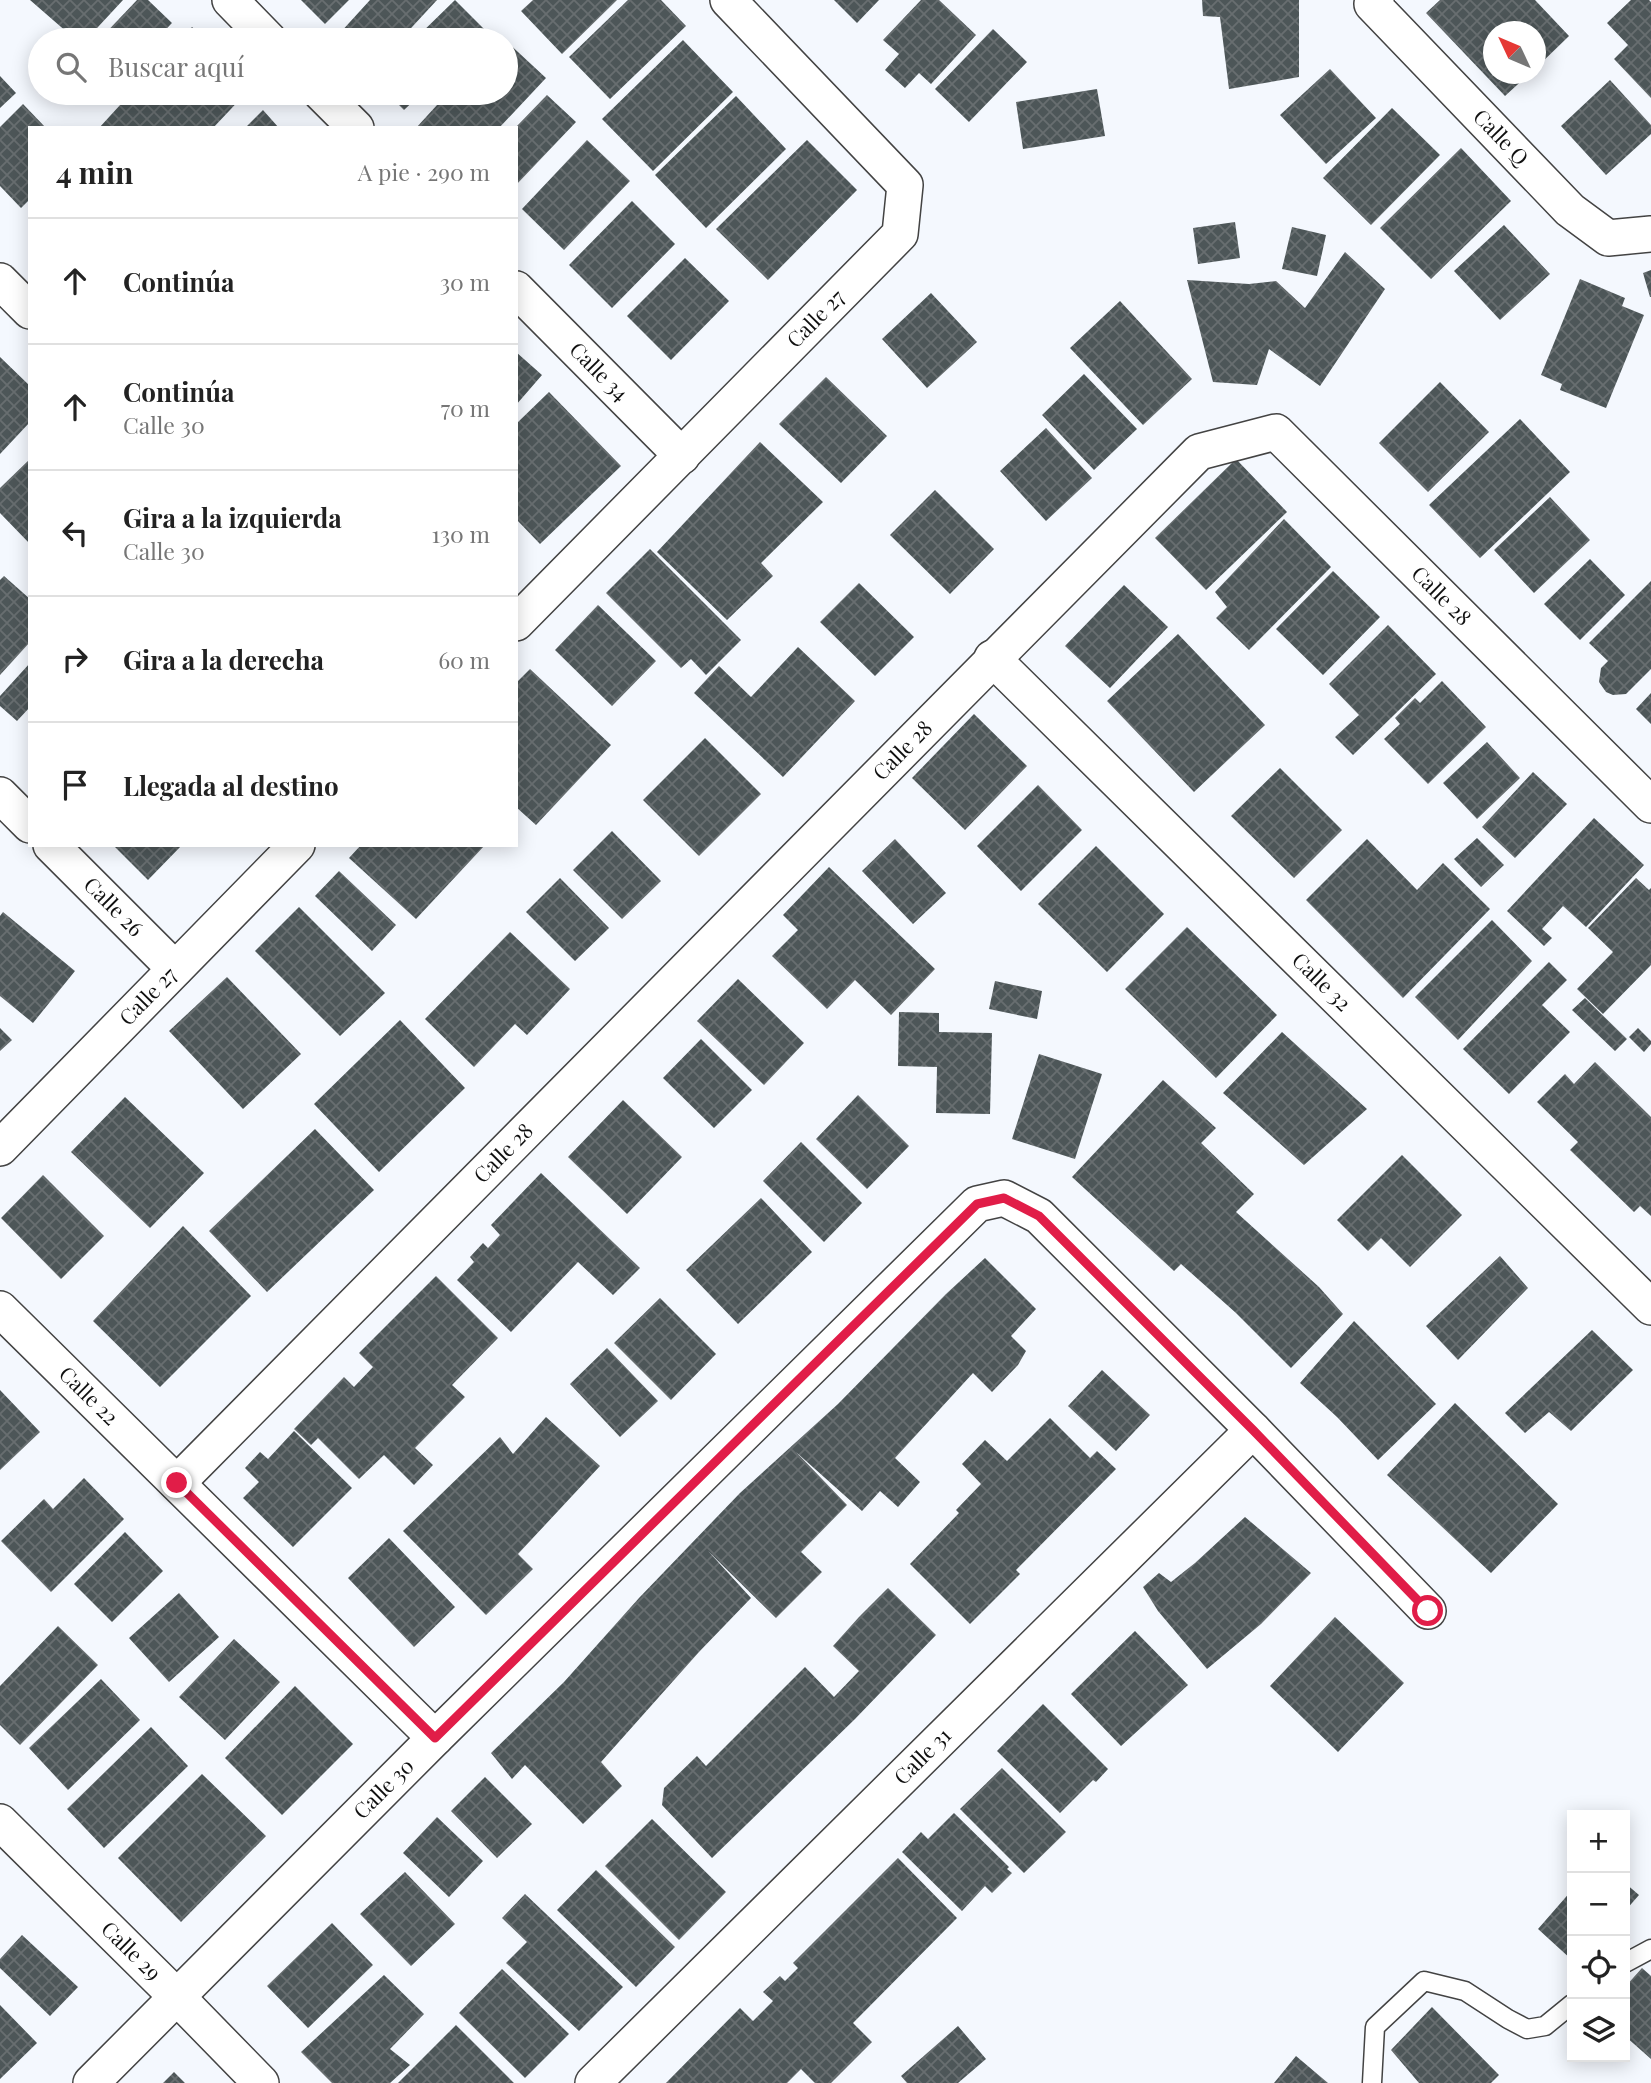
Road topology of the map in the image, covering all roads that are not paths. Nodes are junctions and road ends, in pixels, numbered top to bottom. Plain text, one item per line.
1 (230, 0) edge
2 (728, 0) edge
3 (1376, 0) edge
4 (257, 28) edge
5 (333, 105) edge
6 (354, 126) edge
7 (1651, 234) edge
8 (0, 281) edge
9 (518, 291) edge
10 (28, 309) edge
11 (682, 456) junction
12 (518, 621) edge
13 (992, 658) junction
14 (0, 795) edge
15 (1651, 804) edge
16 (28, 823) edge
17 (53, 847) edge
18 (295, 847) edge
19 (175, 969) junction
20 (0, 1148) edge
21 (1651, 1307) edge
22 (0, 1309) edge
23 (1253, 1430) junction
24 (177, 1483) junction
25 (1428, 1611) dead end
26 (435, 1738) junction
27 (0, 1822) edge
28 (1651, 1949) edge
29 (1630, 1960) edge
30 (177, 1997) junction
31 (1567, 2008) edge
32 (92, 2083) edge
33 (261, 2083) edge
34 (593, 2083) edge
35 (1373, 2083) edge

1 - 4 street
2 - 11 street, Calle 27
3 - 7 street, Calle Q
5 - 6 street
8 - 10 street
9 - 11 street, Calle 34
11 - 12 street, Calle 27
13 - 15 street, Calle 28
13 - 21 street, Calle 32
13 - 24 street, Calle 28
14 - 16 street
17 - 19 street, Calle 26
18 - 19 street, Calle 27
19 - 20 street, Calle 27
22 - 24 street, Calle 22
23 - 25 street, Calle 30
23 - 26 street, Calle 30
23 - 34 street, Calle 31
24 - 26 street, Calle 22
26 - 30 street, Calle 30
27 - 30 street, Calle 29
28 - 29 lane
30 - 32 street, Calle 30
30 - 33 street, Calle 29
31 - 35 lane

